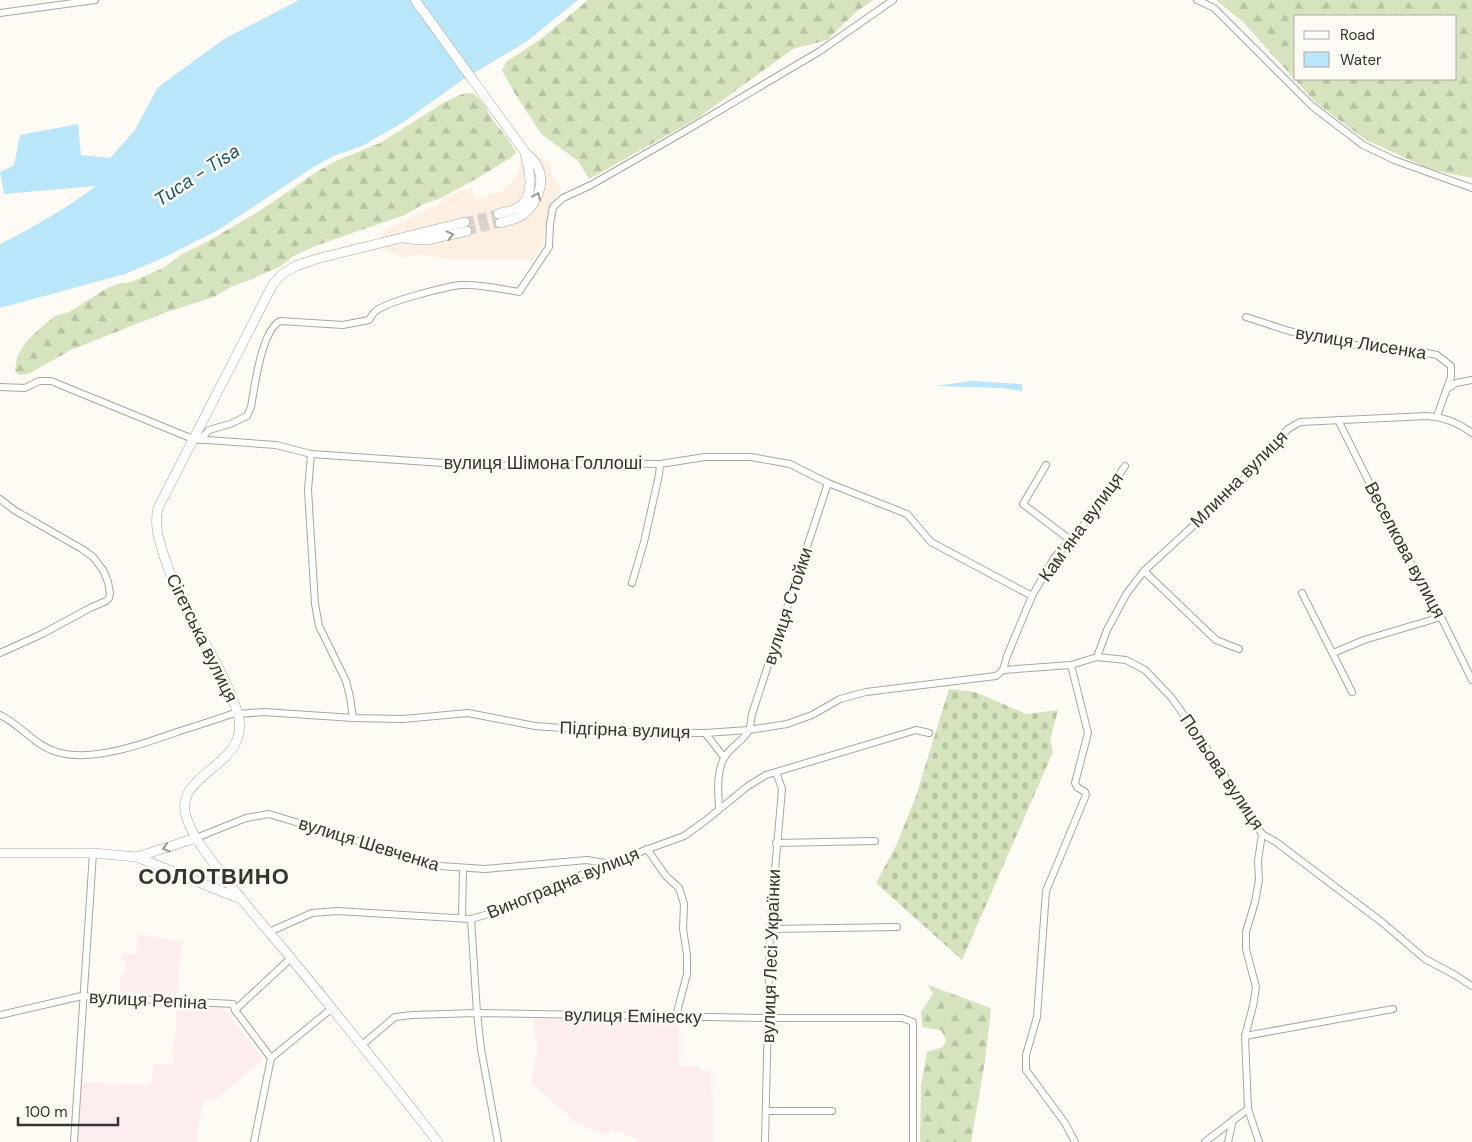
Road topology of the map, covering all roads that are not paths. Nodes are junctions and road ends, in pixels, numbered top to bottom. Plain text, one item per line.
1 (96, 0) edge
2 (415, 0) edge
3 (893, 0) edge
4 (1197, 0) edge
5 (0, 13) edge
6 (1472, 188) edge
7 (499, 219) tunnel mouth
8 (466, 227) tunnel mouth
9 (1246, 317) dead end
10 (1472, 380) edge
11 (0, 387) edge
12 (1446, 389) junction
13 (1437, 416) junction
14 (1338, 420) junction
15 (1472, 433) edge
16 (197, 440) junction
17 (311, 454) junction
18 (660, 464) junction
19 (1046, 465) dead end
20 (1125, 466) dead end
21 (828, 483) junction
22 (0, 499) edge
23 (1069, 539) junction
24 (1144, 571) junction
25 (632, 583) dead end
26 (1302, 593) dead end
27 (1032, 596) junction
28 (1441, 617) junction
29 (1239, 649) dead end
30 (0, 653) edge
31 (1333, 654) junction
32 (1097, 657) junction
33 (1071, 665) junction
34 (1003, 670) junction
35 (1472, 680) edge
36 (1352, 692) dead end
37 (238, 713) junction
38 (0, 715) edge
39 (353, 718) junction
40 (749, 730) junction
41 (705, 733) junction
42 (929, 733) dead end
43 (724, 757) junction
44 (776, 772) junction
45 (719, 808) junction
46 (1262, 834) junction
47 (196, 838) junction
48 (876, 841) dead end
49 (776, 843) junction
50 (647, 849) junction
51 (0, 853) edge
52 (93, 853) junction
53 (137, 857) junction
54 (607, 864) junction
55 (463, 868) junction
56 (239, 898) junction
57 (462, 918) junction
58 (471, 919) junction
59 (897, 926) dead end
60 (770, 929) junction
61 (269, 932) junction
62 (290, 958) junction
63 (1472, 986) edge
64 (82, 996) junction
65 (1393, 1009) dead end
66 (235, 1010) junction
67 (331, 1010) junction
68 (477, 1013) junction
69 (0, 1015) edge
70 (676, 1016) junction
71 (768, 1018) junction
72 (1245, 1036) junction
73 (362, 1045) junction
74 (271, 1058) junction
75 (1248, 1109) junction
76 (766, 1111) junction
77 (832, 1111) dead end
78 (1233, 1120) junction
79 (74, 1142) edge
80 (254, 1142) edge
81 (438, 1142) edge
82 (498, 1142) edge
83 (765, 1142) edge
84 (913, 1142) edge
85 (1075, 1142) edge
86 (1204, 1142) edge
87 (1228, 1142) edge
88 (1259, 1142) edge

1 - 5 street
2 - 7 street
3 - 16 street
4 - 6 street
8 - 16 street, Сігетська вулиця
9 - 12 street, вулиця Лисенка
10 - 12 street
11 - 16 street, вулиця Шімона Голлоші
12 - 13 street, вулиця Лисенка
13 - 14 street, Млинна вулиця
13 - 15 street, Млинна вулиця
14 - 24 street, Млинна вулиця
14 - 28 street, Веселкова вулиця
16 - 17 street, вулиця Шімона Голлоші
16 - 37 street, Сігетська вулиця
17 - 18 street, вулиця Шімона Голлоші
17 - 39 street
18 - 21 street, вулиця Шімона Голлоші
18 - 25 street
19 - 23 street
20 - 23 street, Камʼяна вулиця
21 - 27 street, вулиця Шімона Голлоші
21 - 40 street, вулиця Стойки
22 - 30 street
23 - 27 street, Камʼяна вулиця
24 - 29 street
24 - 32 street, Млинна вулиця
26 - 31 street
27 - 34 street, Камʼяна вулиця
28 - 31 street
28 - 35 street, Веселкова вулиця
31 - 36 street
32 - 33 street, Польова вулиця
32 - 46 street, Польова вулиця
33 - 34 street, Польова вулиця
33 - 85 street
34 - 40 street, Підгірна вулиця
37 - 38 street, Підгірна вулиця
37 - 39 street, Підгірна вулиця
37 - 47 street, Сігетська вулиця
39 - 41 street, Підгірна вулиця
40 - 41 street, Підгірна вулиця
40 - 43 street
41 - 43 street
42 - 44 street, Виноградна вулиця
43 - 45 street
44 - 45 street, Виноградна вулиця
44 - 49 street, вулиця Лесі Українки
45 - 50 street, Виноградна вулиця
46 - 63 street, Польова вулиця
46 - 72 street
47 -> 53 street
47 - 55 street, вулиця Шевченка
47 - 56 street, Сігетська вулиця
48 - 49 street
49 - 60 street, вулиця Лесі Українки
50 - 54 street, Виноградна вулиця
50 - 70 street
51 - 52 street
52 - 53 street
52 - 64 street
53 - 56 street
54 - 55 street, вулиця Шевченка
54 - 58 street, Виноградна вулиця
55 - 57 street
56 - 61 street, Сігетська вулиця
57 - 58 street
57 - 61 street
58 - 68 street, Виноградна вулиця
59 - 60 street
60 - 71 street, вулиця Лесі Українки
61 - 62 street, Сігетська вулиця
62 - 66 street
62 - 67 street, Сігетська вулиця
64 - 66 street, вулиця Репіна
64 - 69 street, вулиця Репіна
64 - 79 street
65 - 72 street
66 - 74 street
67 - 73 street, Сігетська вулиця
67 - 74 street
68 - 70 street, вулиця Емінеску
68 - 73 street, вулиця Емінеску
68 - 82 street, Виноградна вулиця
70 - 71 street, вулиця Емінеску
71 - 76 street, вулиця Лесі Українки
71 - 84 street, вулиця Емінеску
72 - 75 street
73 - 81 street, Сігетська вулиця
74 - 80 street
75 - 78 street
75 - 88 street
76 - 77 street
76 - 83 street, вулиця Лесі Українки
78 - 86 street
78 - 87 street

